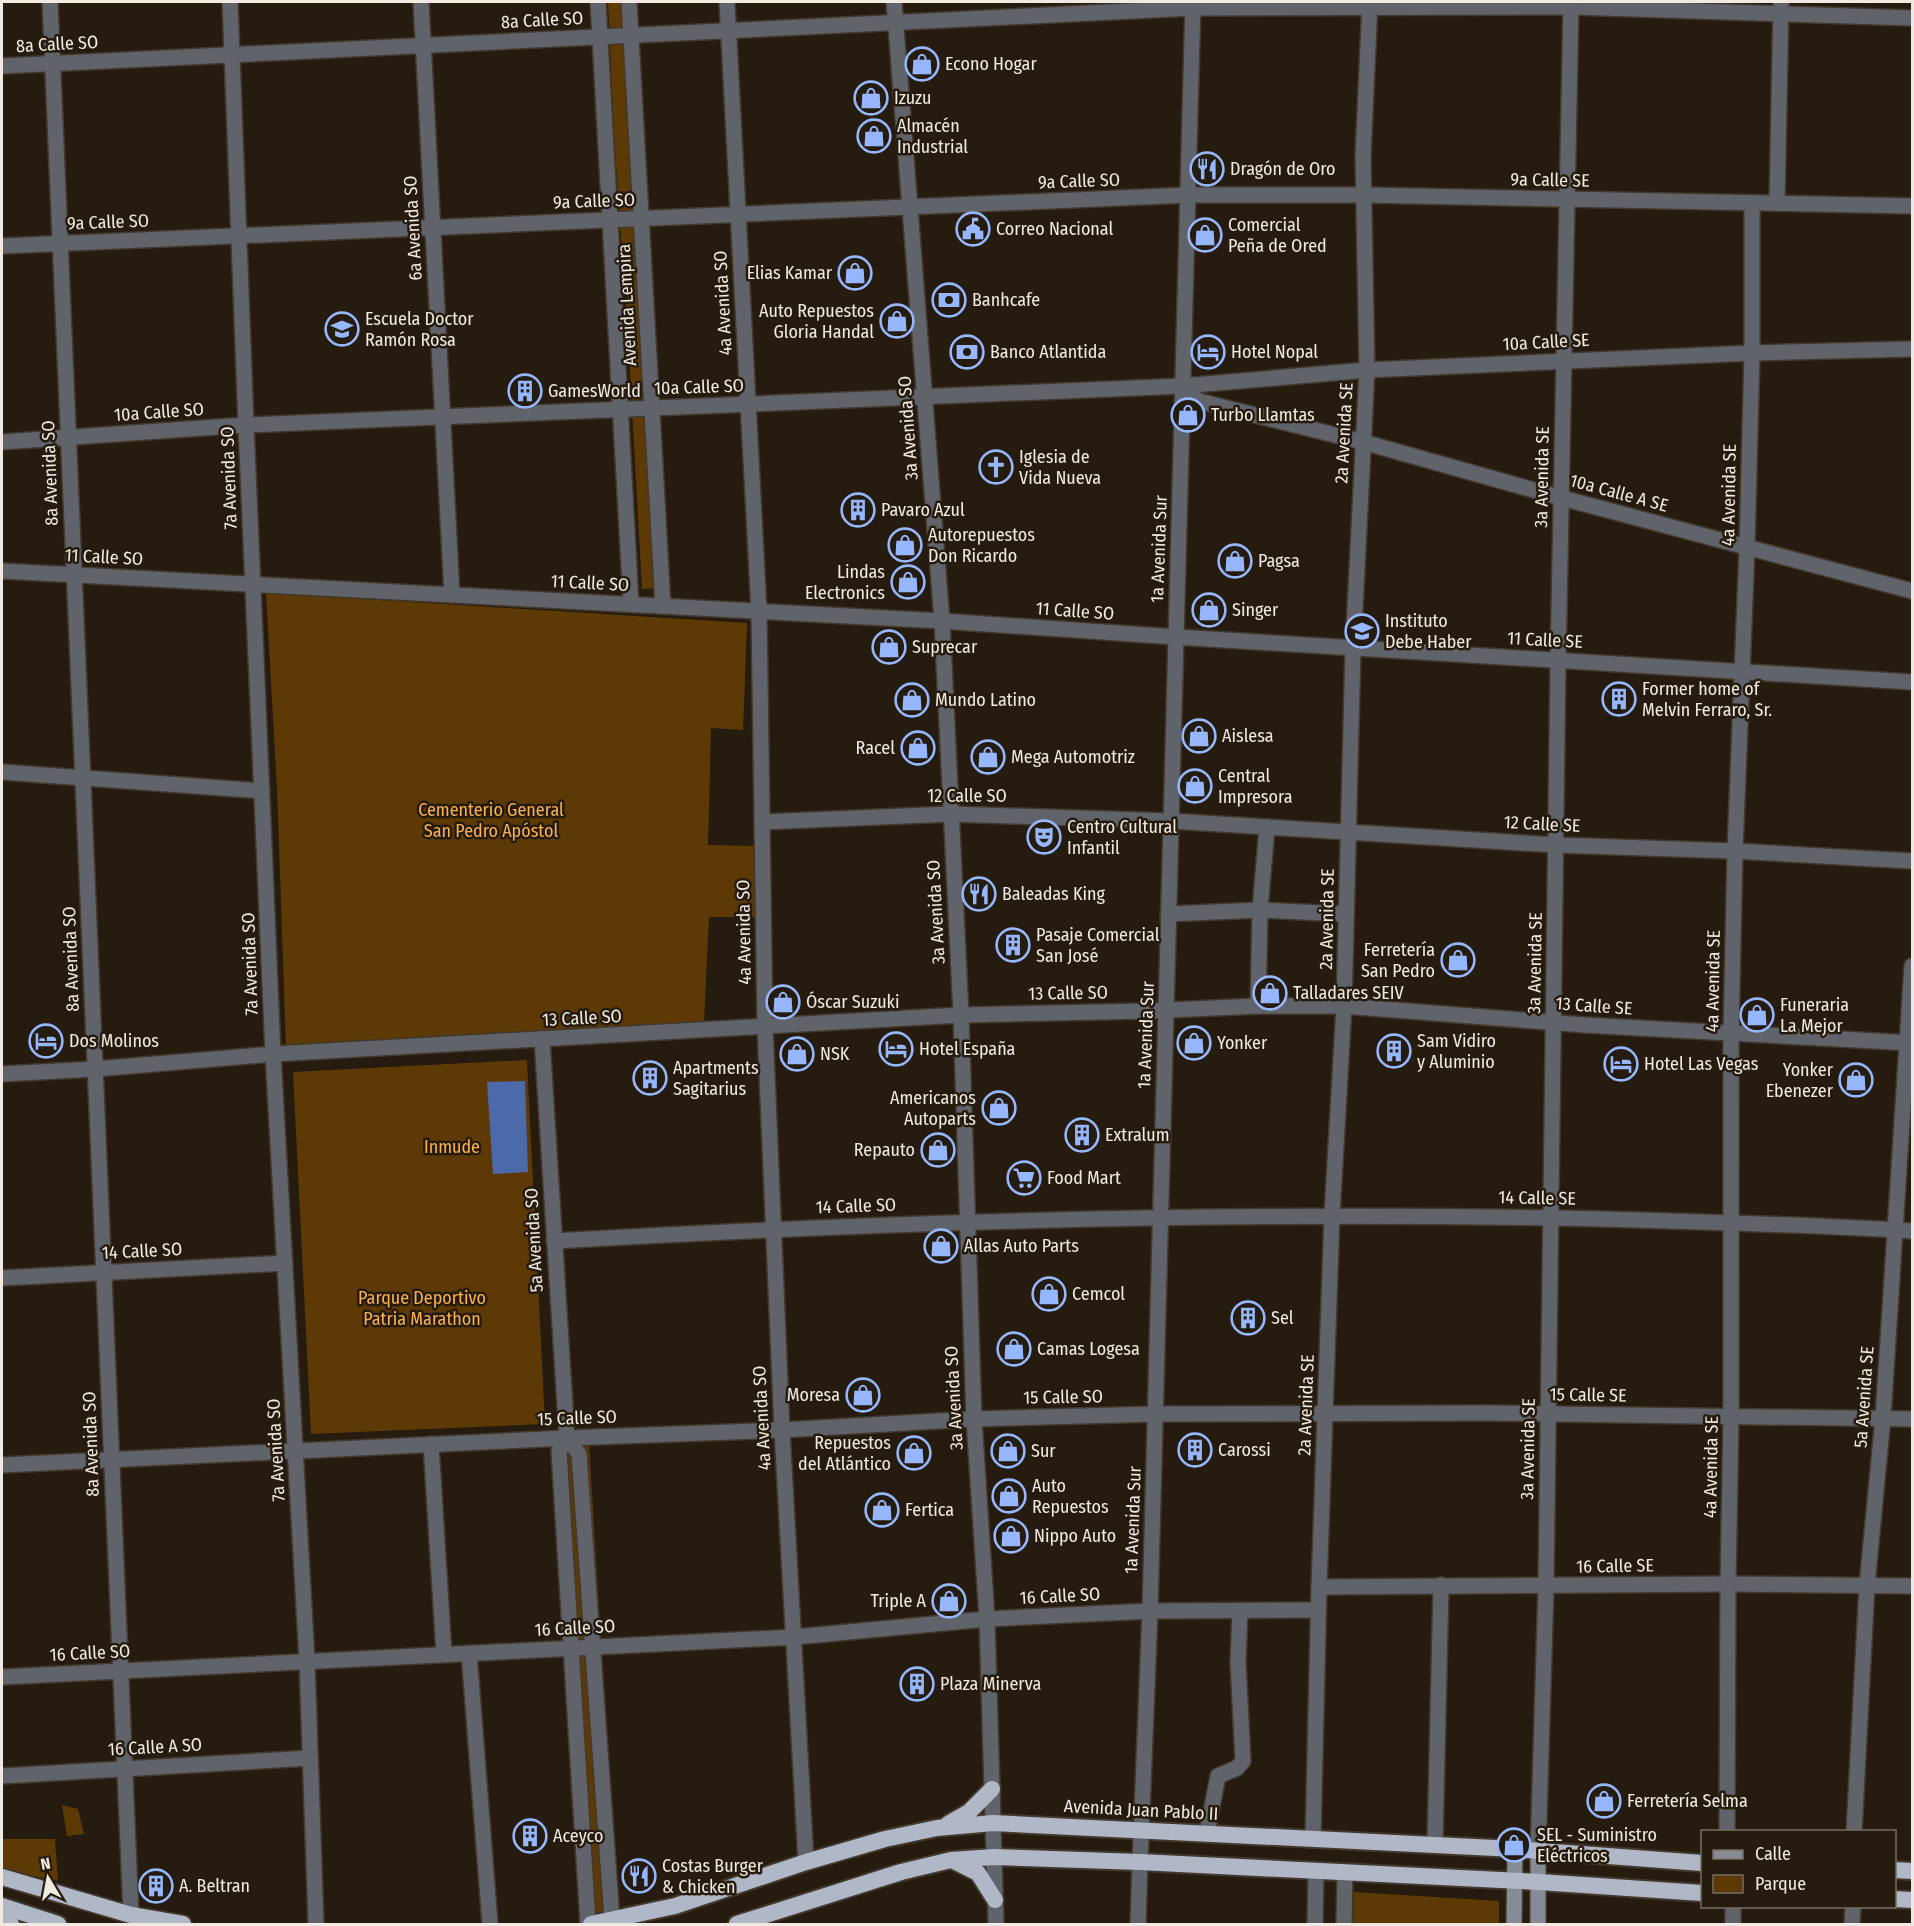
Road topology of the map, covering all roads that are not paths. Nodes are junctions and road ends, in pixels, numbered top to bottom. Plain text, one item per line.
1 (50, 2) edge
2 (230, 2) edge
3 (421, 2) edge
4 (598, 2) edge
5 (629, 2) edge
6 (727, 2) edge
7 (894, 2) edge
8 (1370, 4) edge
9 (1571, 4) edge
10 (1193, 5) edge
11 (1781, 7) edge
12 (1912, 18) edge
13 (896, 22) junction
14 (728, 30) junction
15 (631, 35) junction
16 (600, 37) junction
17 (423, 46) junction
18 (232, 55) junction
19 (53, 63) junction
20 (2, 66) edge
21 (1188, 195) junction
22 (1364, 195) junction
23 (1567, 200) junction
24 (1752, 203) junction
25 (1777, 203) junction
26 (910, 207) junction
27 (1912, 207) edge
28 (738, 214) junction
29 (641, 219) junction
30 (610, 220) junction
31 (433, 228) junction
32 (239, 236) junction
33 (60, 243) junction
34 (2, 246) edge
35 (1912, 349) edge
36 (1752, 353) junction
37 (1564, 361) junction
38 (1367, 370) junction
39 (1182, 386) junction
40 (926, 397) junction
41 (748, 404) junction
42 (652, 408) junction
43 (620, 409) junction
44 (443, 417) junction
45 (246, 425) junction
46 (69, 438) junction
47 (2, 442) edge
48 (1363, 442) junction
49 (1562, 498) junction
50 (1747, 547) junction
51 (2, 572) edge
52 (74, 574) junction
53 (253, 585) junction
54 (1912, 591) edge
55 (452, 595) junction
56 (631, 604) junction
57 (663, 606) junction
58 (759, 611) junction
59 (942, 621) junction
60 (1176, 637) junction
61 (1353, 648) junction
62 (1558, 661) junction
63 (1743, 671) junction
64 (1912, 682) edge
65 (2, 772) edge
66 (83, 777) junction
67 (262, 791) junction
68 (951, 814) junction
69 (1171, 821) junction
70 (762, 822) junction
71 (1267, 827) junction
72 (1348, 832) junction
73 (1556, 845) junction
74 (1735, 851) junction
75 (1912, 861) edge
76 (1260, 910) junction
77 (1168, 914) junction
78 (1346, 914) junction
79 (1912, 966) edge
80 (1258, 1006) junction
81 (1344, 1006) junction
82 (1166, 1010) junction
83 (961, 1015) junction
84 (1553, 1022) junction
85 (765, 1027) junction
86 (1731, 1034) junction
87 (542, 1039) junction
88 (1910, 1043) edge
89 (273, 1054) junction
90 (95, 1069) junction
91 (2, 1074) edge
92 (1332, 1215) junction
93 (1160, 1218) junction
94 (1551, 1218) junction
95 (966, 1221) junction
96 (1732, 1223) junction
97 (774, 1228) junction
98 (1894, 1230) junction
99 (1912, 1231) edge
100 (554, 1241) junction
101 (285, 1263) junction
102 (104, 1273) junction
103 (2, 1278) edge
104 (1326, 1413) junction
105 (1155, 1414) junction
106 (1548, 1414) junction
107 (1731, 1416) junction
108 (1882, 1418) junction
109 (974, 1419) junction
110 (1912, 1419) edge
111 (782, 1430) junction
112 (567, 1438) junction
113 (431, 1444) junction
114 (296, 1451) junction
115 (111, 1460) junction
116 (2, 1465) edge
117 (1728, 1584) junction
118 (1441, 1585) junction
119 (1867, 1585) junction
120 (1546, 1586) junction
121 (1912, 1586) edge
122 (1318, 1587) junction
123 (1318, 1610) junction
124 (1150, 1611) junction
125 (1240, 1611) junction
126 (987, 1619) junction
127 (795, 1637) junction
128 (593, 1646) junction
129 (571, 1647) junction
130 (469, 1653) junction
131 (444, 1654) junction
132 (307, 1661) junction
133 (120, 1671) junction
134 (2, 1677) edge
135 (310, 1758) junction
136 (124, 1768) junction
137 (2, 1776) edge
138 (992, 1789) junction
139 (993, 1823) junction
140 (937, 1828) junction
141 (1142, 1830) junction
142 (1727, 1830) edge
143 (1854, 1830) edge
144 (1207, 1833) junction
145 (1313, 1838) junction
146 (1436, 1844) junction
147 (1515, 1849) junction
148 (1538, 1852) junction
149 (994, 1857) junction
150 (951, 1860) junction
151 (806, 1862) junction
152 (1140, 1862) junction
153 (1701, 1863) edge
154 (1896, 1870) edge
155 (1316, 1871) junction
156 (1912, 1871) edge
157 (1345, 1872) junction
158 (2, 1877) edge
159 (1514, 1881) junction
160 (1539, 1882) junction
161 (1701, 1893) edge
162 (1896, 1899) edge
163 (995, 1900) junction
164 (1912, 1900) edge
165 (2, 1906) edge
166 (1734, 1908) edge
167 (1853, 1908) edge
168 (129, 1920) edge
169 (612, 1920) junction
170 (2, 1922) edge
171 (11, 1924) edge
172 (58, 1924) edge
173 (183, 1924) edge
174 (316, 1924) edge
175 (490, 1924) edge
176 (589, 1924) edge
177 (737, 1924) edge
178 (996, 1924) edge
179 (1138, 1924) edge
180 (1315, 1924) edge
181 (1344, 1924) edge
182 (1514, 1924) edge
183 (1538, 1924) edge
184 (1733, 1924) edge
185 (1852, 1924) edge

1 - 19 street, 8a Avenida SO
2 - 18 street, 7a Avenida SO
3 - 17 street, 6a Avenida SO
4 - 16 street, Avenida Lempira
5 - 15 street, Avenida Lempira
6 - 14 street, 4a Avenida SO
7 - 13 street, 3a Avenida SO
8 - 9 street, 8a Calle SO
8 - 10 street, 8a Calle SO
8 - 22 street, 2a Avenida SE
9 - 11 street, 8a Calle SO
9 - 23 street, 3a Avenida SE
10 - 13 street, 8a Calle SO
10 - 21 street, 1a Avenida Sur
11 - 12 street, 8a Calle SO
11 - 25 street
13 - 14 street, 8a Calle SO
13 - 26 street, 3a Avenida SO
14 - 15 street, 8a Calle SO
14 - 28 street, 4a Avenida SO
15 - 16 street, 8a Calle SO
15 - 29 street, Avenida Lempira
16 - 17 street, 8a Calle SO
16 - 30 street, Avenida Lempira
17 - 18 street, 8a Calle SO
17 - 31 street, 6a Avenida SO
18 - 19 street, 8a Calle SO
18 - 32 street, 7a Avenida SO
19 - 20 street, 8a Calle SO
19 - 33 street, 8a Avenida SO
21 - 22 street, 9a Calle SE
21 - 26 street, 9a Calle SO
21 - 39 street, 1a Avenida Sur
22 - 23 street, 9a Calle SE
22 - 38 street, 2a Avenida SE
23 - 24 street, 9a Calle SE
23 - 37 street, 3a Avenida SE
24 - 25 street, 9a Calle SE
24 - 36 street, 4a Avenida SE
25 - 27 street, 9a Calle SE
26 - 28 street, 9a Calle SO
26 - 40 street, 3a Avenida SO
28 - 29 street, 9a Calle SO
28 - 41 street, 4a Avenida SO
29 - 30 street, 9a Calle SO
29 - 42 street, Avenida Lempira
30 - 31 street, 9a Calle SO
30 - 43 street, Avenida Lempira
31 - 32 street, 9a Calle SO
31 - 44 street, 6a Avenida SO
32 - 33 street, 9a Calle SO
32 - 45 street, 7a Avenida SO
33 - 34 street, 9a Calle SO
33 - 46 street, 8a Avenida SO
35 - 36 street, 10a Calle SE
36 - 37 street, 10a Calle SE
36 - 50 street, 4a Avenida SE
37 - 38 street, 10a Calle SE
37 - 49 street, 3a Avenida SE
38 - 39 street, 10a Calle SE
38 - 48 street, 2a Avenida SE
39 - 40 street, 10a Calle SO
39 - 48 street, 10a Calle A SE
39 - 60 street, 1a Avenida Sur
40 - 41 street, 10a Calle SO
40 - 59 street, 3a Avenida SO
41 - 42 street, 10a Calle SO
41 - 58 street, 4a Avenida SO
42 - 43 street, 10a Calle SO
42 - 57 street, Avenida Lempira
43 - 44 street, 10a Calle SO
43 - 56 street, Avenida Lempira
44 - 45 street, 10a Calle SO
44 - 55 street, 6a Avenida SO
45 - 46 street, 10a Calle SO
45 - 53 street, 7a Avenida SO
46 - 47 street, 10a Calle SO
46 - 52 street, 8a Avenida SO
48 - 49 street, 10a Calle A SE
48 - 61 street, 2a Avenida SE
49 - 50 street, 10a Calle A SE
49 - 62 street, 3a Avenida SE
50 - 54 street, 10a Calle A SE
50 - 63 street, 4a Avenida SE
51 - 52 street, 11 Calle SO
52 - 53 street, 11 Calle SO
52 - 66 street, 8a Avenida SO
53 - 55 street, 11 Calle SO
53 - 67 street, 7a Avenida SO
55 - 56 street, 11 Calle SO
56 - 57 street, 11 Calle SO
57 - 58 street, 11 Calle SO
58 - 59 street, 11 Calle SO
58 - 70 street, 4a Avenida SO
59 - 60 street, 11 Calle SO
59 - 68 street, 3a Avenida SO
60 - 61 street, 11 Calle SE
60 - 69 street, 1a Avenida Sur
61 - 62 street, 11 Calle SE
61 - 72 street, 2a Avenida SE
62 - 63 street, 11 Calle SE
62 - 73 street, 3a Avenida SE
63 - 64 street, 11 Calle SE
63 - 74 street, 4a Avenida SE
65 - 66 street
66 - 67 street
66 - 90 street, 8a Avenida SO
67 - 89 street, 7a Avenida SO
68 - 69 street, 12 Calle SO
68 - 70 street, 12 Calle SO
68 - 83 street, 3a Avenida SO
69 - 71 street, 12 Calle SE
69 - 77 street, 1a Avenida Sur
70 - 85 street, 4a Avenida SO
71 - 72 street, 12 Calle SE
71 - 76 street
72 - 73 street, 12 Calle SE
72 - 78 street, 2a Avenida SE
73 - 74 street, 12 Calle SE
73 - 84 street, 3a Avenida SE
74 - 75 street, 12 Calle SE
74 - 86 street, 4a Avenida SE
76 - 77 street
76 - 78 street
76 - 80 street
77 - 82 street, 1a Avenida Sur
78 - 81 street, 2a Avenida SE
79 - 88 street, 5a Avenida SE
80 - 81 street, 13 Calle SE
80 - 82 street, 13 Calle SE
81 - 84 street, 13 Calle SE
81 - 92 street, 2a Avenida SE
82 - 83 street, 13 Calle SO
82 - 93 street, 1a Avenida Sur
83 - 85 street, 13 Calle SO
83 - 95 street, 3a Avenida SO
84 - 86 street, 13 Calle SE
84 - 94 street, 3a Avenida SE
85 - 87 street, 13 Calle SO
85 - 97 street, 4a Avenida SO
86 - 88 street, 13 Calle SE
86 - 96 street, 4a Avenida SE
87 - 89 street, 13 Calle SO
87 - 100 street, 5a Avenida SO
88 - 98 street, 5a Avenida SE
89 - 90 street, 13 Calle SO
89 - 101 street, 7a Avenida SO
90 - 91 street, 13 Calle SO
90 - 102 street, 8a Avenida SO
92 - 93 street, 14 Calle SE
92 - 94 street, 14 Calle SE
92 - 104 street, 2a Avenida SE
93 - 95 street, 14 Calle SO
93 - 105 street, 1a Avenida Sur
94 - 96 street, 14 Calle SE
94 - 106 street, 3a Avenida SE
95 - 97 street, 14 Calle SO
95 - 109 street, 3a Avenida SO
96 - 98 street, 14 Calle SE
96 - 107 street, 4a Avenida SE
97 - 100 street, 14 Calle SO
97 - 111 street, 4a Avenida SO
98 - 99 street, 14 Calle SE
98 - 108 street, 5a Avenida SE
100 - 112 street, 5a Avenida SO
101 - 102 street, 14 Calle SO
101 - 114 street, 7a Avenida SO
102 - 103 street, 14 Calle SO
102 - 115 street, 8a Avenida SO
104 - 105 street, 15 Calle SE
104 - 106 street, 15 Calle SE
104 - 122 street, 2a Avenida SE
105 - 109 street, 15 Calle SO
105 - 124 street, 1a Avenida Sur
106 - 107 street, 15 Calle SE
106 - 120 street, 3a Avenida SE
107 - 108 street, 15 Calle SE
107 - 117 street, 4a Avenida SE
108 - 110 street, 15 Calle SE
108 - 119 street, 5a Avenida SE
109 - 111 street, 15 Calle SO
109 - 126 street, 3a Avenida SO
111 - 112 street, 15 Calle SO
111 - 127 street, 4a Avenida SO
112 - 113 street, 15 Calle SO
112 - 128 street
112 - 129 street
113 - 114 street, 15 Calle SO
113 - 131 street
114 - 115 street, 15 Calle SO
114 - 132 street, 7a Avenida SO
115 - 116 street, 15 Calle SO
115 - 133 street, 8a Avenida SO
117 - 119 street, 16 Calle SE
117 - 120 street, 16 Calle SE
117 - 142 street, 4a Avenida SE
118 - 120 street, 16 Calle SE
118 - 122 street, 16 Calle SE
118 - 146 street
119 - 121 street, 16 Calle SE
119 - 143 street, 5a Avenida SE
120 - 148 street, 3a Avenida SE
122 - 123 street, 2a Avenida SE
123 - 125 street
123 - 145 street, 2a Avenida SE
124 - 125 street
124 - 126 street, 16 Calle SO
124 - 141 street, 1a Avenida Sur
125 - 144 street
126 - 127 street, 16 Calle SO
126 - 138 street, 3a Avenida SO
127 - 128 street, 16 Calle SO
127 - 151 street, 4a Avenida SO
128 - 129 street, 16 Calle SO
128 - 169 street
129 - 130 street, 16 Calle SO
129 - 176 street
130 - 131 street, 16 Calle SO
130 - 175 street
131 - 132 street, 16 Calle SO
132 - 133 street, 16 Calle SO
132 - 135 street, 7a Avenida SO
133 - 134 street, 16 Calle SO
133 - 136 street, 8a Avenida SO
135 - 136 street, 16 Calle A SO
135 - 174 street, 7a Avenida SO
136 - 137 street, 16 Calle A SO
136 - 168 street, 8a Avenida SO
138 - 139 street, 3a Avenida SO
138 - 140 highway
139 - 140 highway, Avenida Juan Pablo II
139 - 141 highway, Avenida Juan Pablo II
139 - 149 street, 3a Avenida SO
140 - 151 highway, Avenida Juan Pablo II
141 - 144 highway, Avenida Juan Pablo II
141 - 152 street, 1a Avenida Sur
144 - 145 highway, Avenida Juan Pablo II
145 - 146 highway, Avenida Juan Pablo II
146 - 147 highway, Avenida Juan Pablo II
147 - 148 highway, Avenida Juan Pablo II
147 - 159 main road
148 - 153 highway, Avenida Juan Pablo II
148 - 160 main road, 3a Avenida SE
149 - 150 highway
149 - 152 highway
149 - 163 street, 3a Avenida SO
150 - 163 highway
150 - 177 highway
151 - 169 highway, Avenida Juan Pablo II
152 - 155 highway
152 - 179 street, 1a Avenida Sur
154 - 156 highway
155 - 157 highway
155 - 180 street
157 - 159 highway
157 - 181 street
158 - 168 highway
159 - 160 highway
159 - 182 main road
160 - 161 highway
160 - 183 main road, 3a Avenida SE
162 - 164 highway
163 - 178 street, 3a Avenida SO
165 - 172 highway
166 - 184 street
167 - 185 street
168 - 173 highway
169 - 176 highway, Avenida Juan Pablo II
170 - 171 highway

